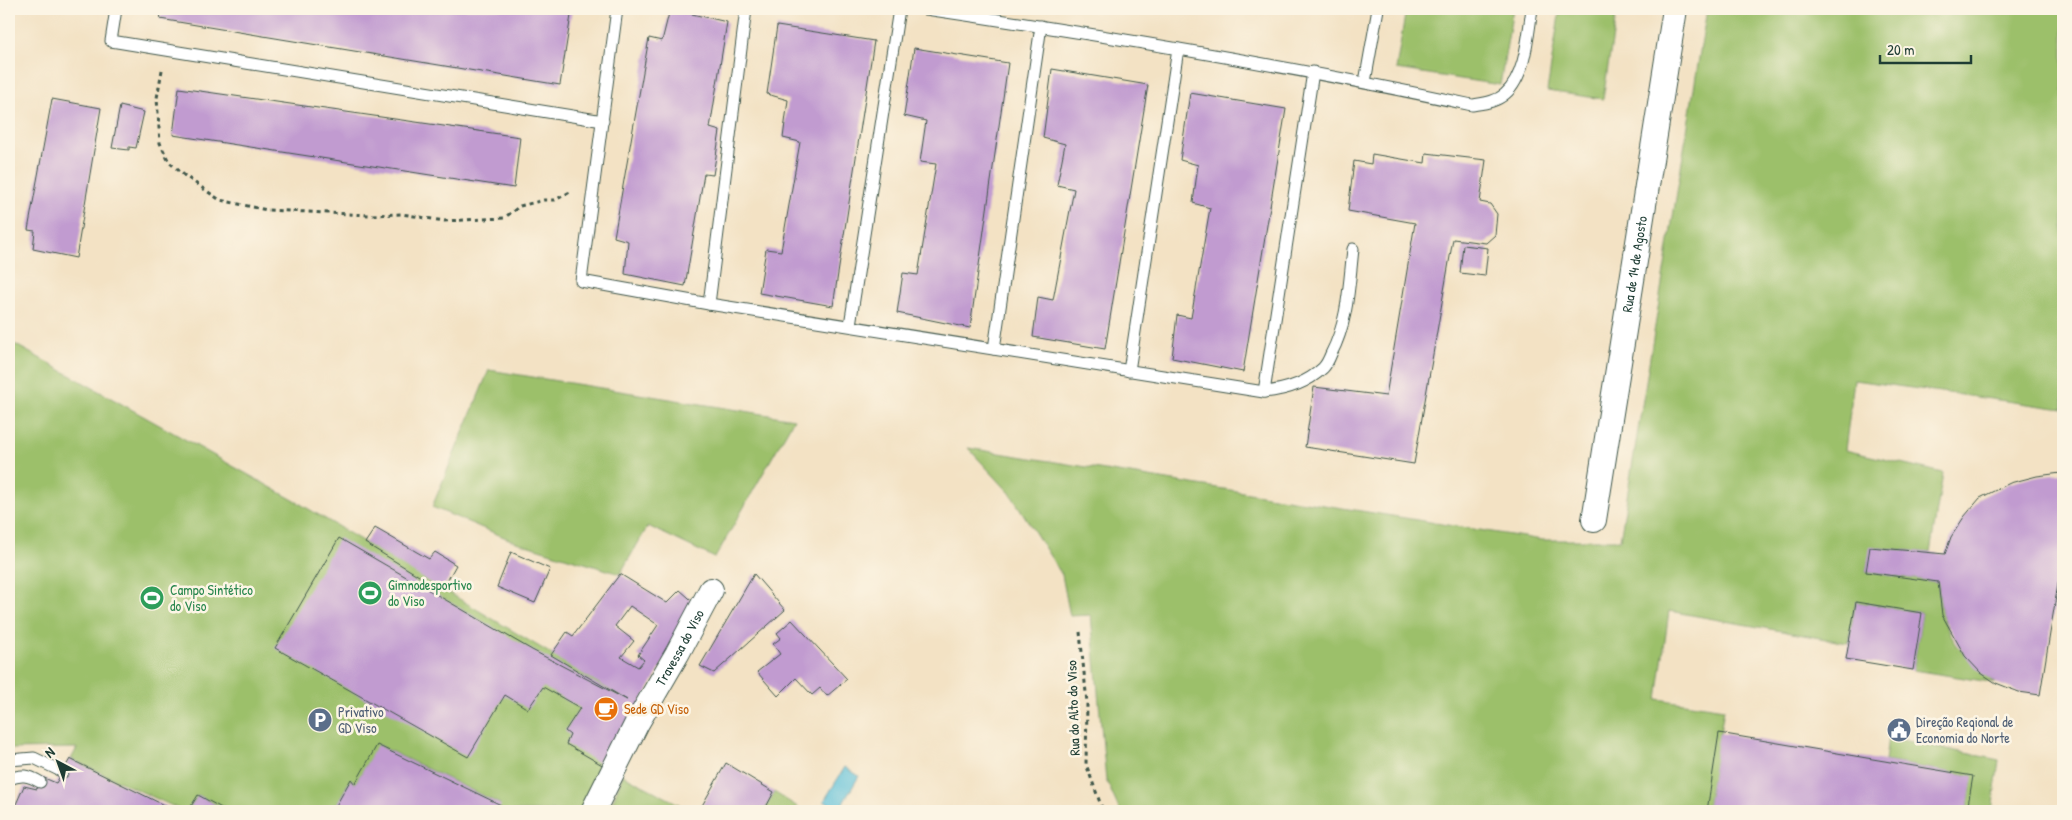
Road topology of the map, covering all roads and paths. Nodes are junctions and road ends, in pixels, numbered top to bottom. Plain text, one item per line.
1 (116, 9) edge
2 (617, 9) edge
3 (746, 9) edge
4 (899, 9) edge
5 (926, 9) edge
6 (1378, 9) edge
7 (1532, 9) edge
8 (1675, 9) edge
9 (1041, 26) junction
10 (1178, 49) junction
11 (166, 50) junction
12 (1313, 72) junction
13 (1365, 82) junction
14 (602, 121) junction
15 (595, 172) junction
16 (1353, 249) dead end
17 (709, 304) junction
18 (850, 325) junction
19 (994, 349) junction
20 (1129, 371) junction
21 (1264, 392) junction
22 (1594, 520) dead end
23 (711, 590) dead end
24 (1080, 632) dead end
25 (9, 760) edge
26 (62, 772) dead end
27 (9, 779) edge
28 (40, 782) dead end
29 (593, 811) edge
30 (1103, 811) edge

1 - 11 lane
2 - 14 lane
3 - 17 lane
4 - 18 lane
5 - 9 lane
6 - 13 lane
7 - 13 lane
8 - 22 street, Rua de 14 de Agosto
9 - 10 lane
9 - 19 lane
10 - 12 lane
10 - 20 lane
11 - 14 lane
11 - 15 path
12 - 13 lane
12 - 21 lane
14 - 15 lane
15 - 17 lane
16 - 21 lane
17 - 18 lane
18 - 19 lane
19 - 20 lane
20 - 21 lane
23 - 29 street, Travessa do Viso
24 - 30 path, Rua do Alto do Viso
25 - 26 lane
27 - 28 lane

